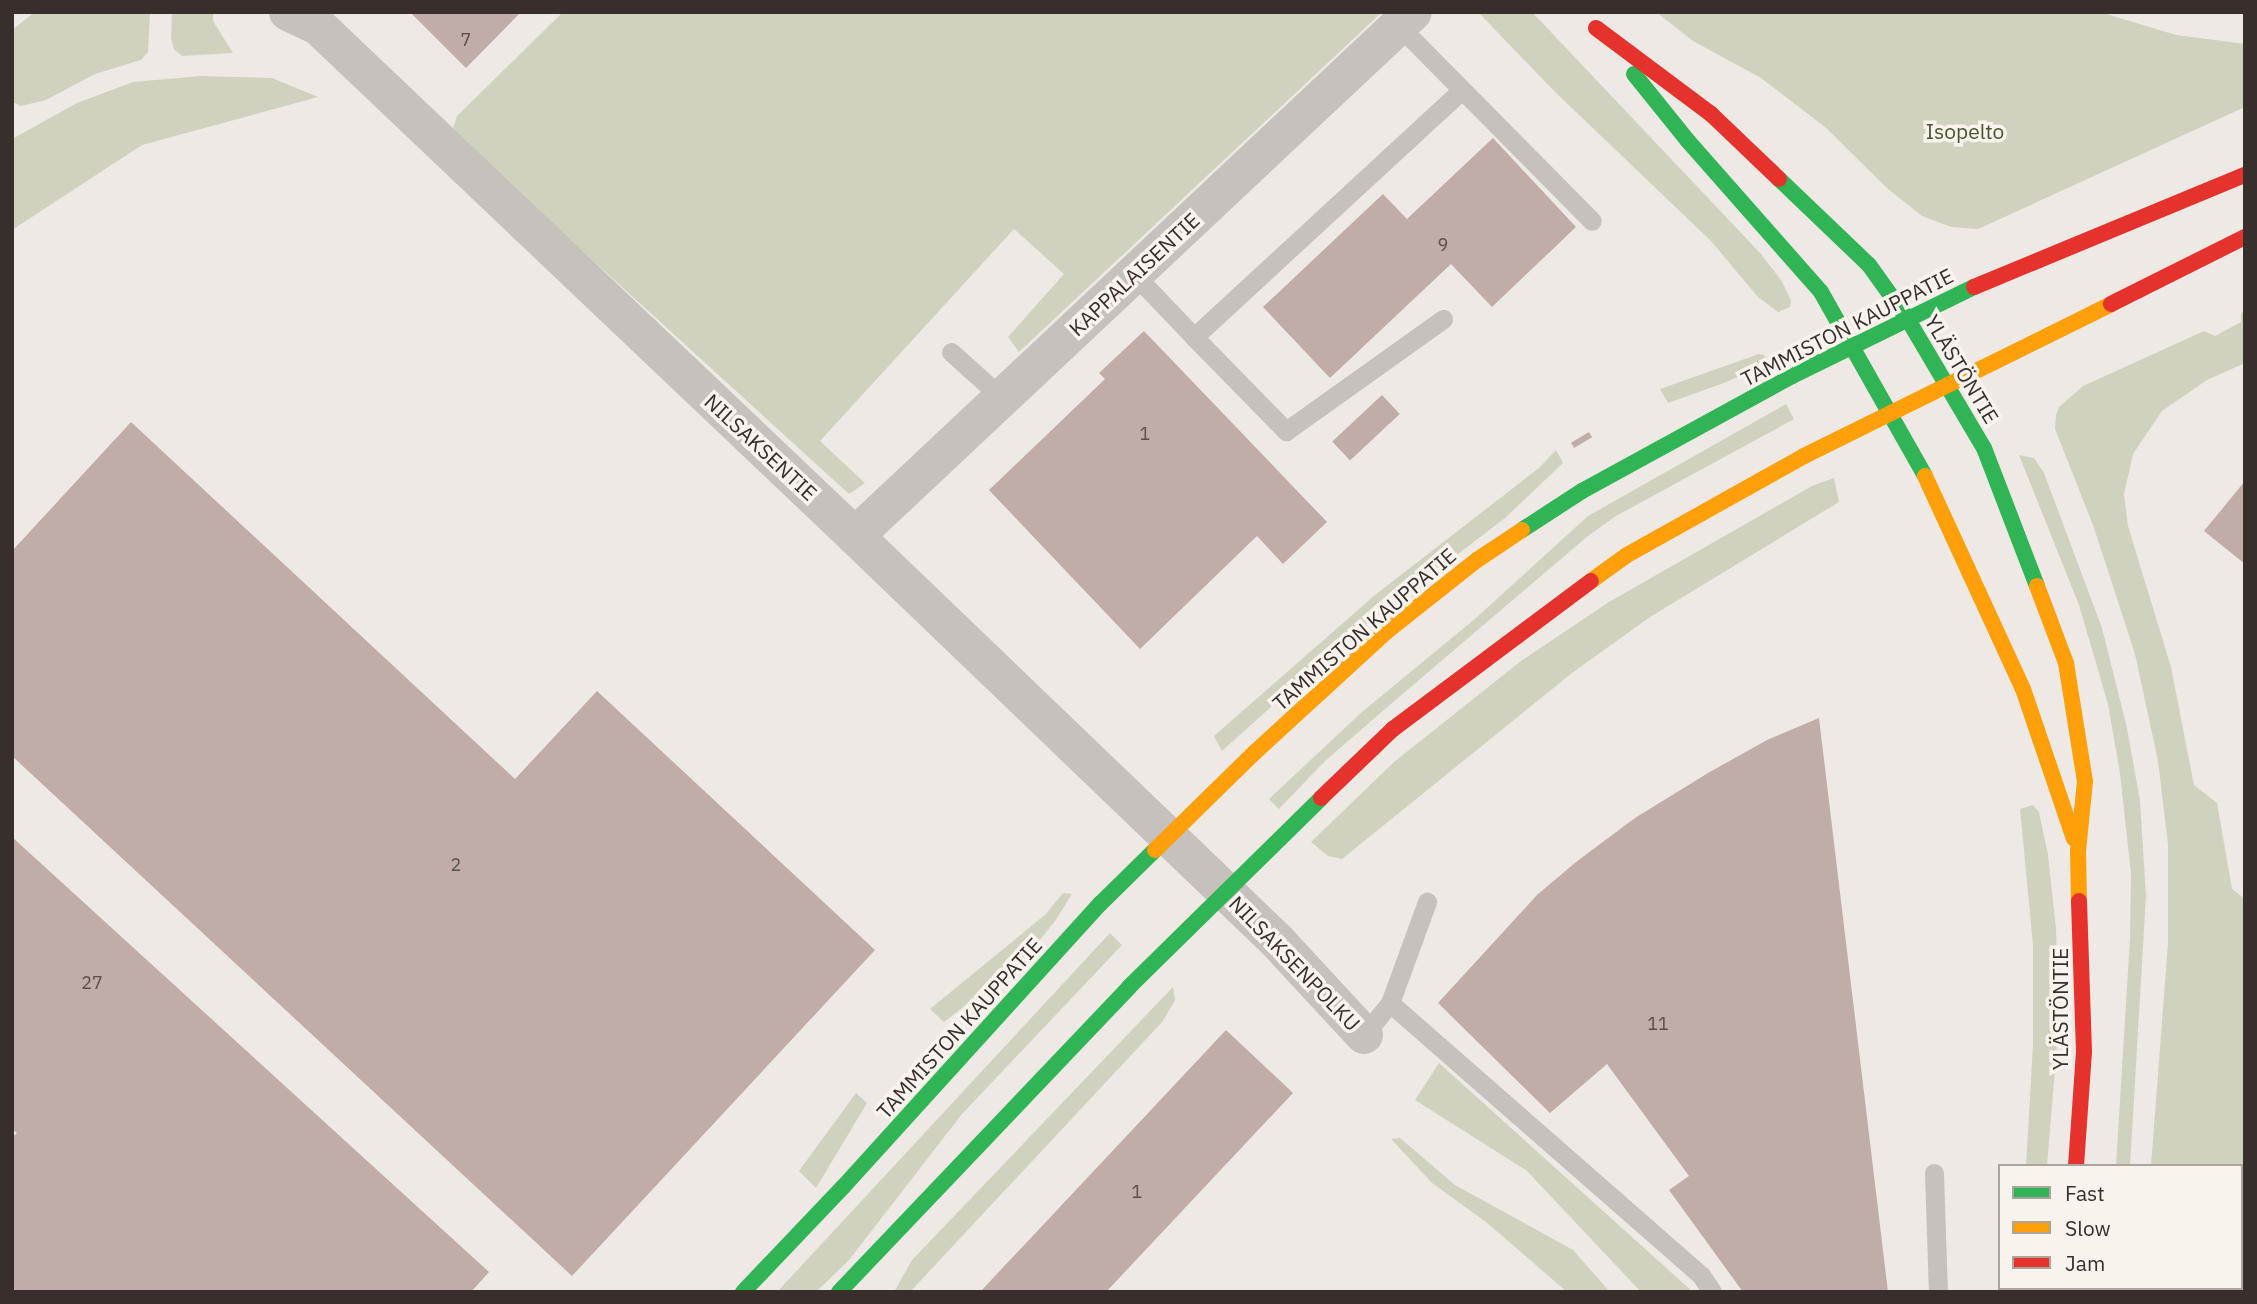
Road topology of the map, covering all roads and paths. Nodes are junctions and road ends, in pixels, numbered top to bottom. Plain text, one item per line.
1 (288, 12) edge
2 (1406, 19) edge
3 (1462, 90) junction
4 (2245, 176) edge
5 (1592, 221) dead end
6 (2245, 237) edge
7 (1133, 274) junction
8 (1907, 318) junction
9 (1443, 319) dead end
10 (1194, 337) junction
11 (1852, 346) junction
12 (951, 352) dead end
13 (1948, 384) junction
14 (1002, 398) junction
15 (1892, 414) junction
16 (855, 536) junction
17 (1169, 837) junction
18 (2078, 851) junction
19 (1225, 892) junction
20 (1427, 902) dead end
21 (1391, 1003) junction
22 (1364, 1035) joint
23 (2076, 1164) edge
24 (1934, 1173) dead end
25 (743, 1292) edge
26 (839, 1292) edge
27 (1712, 1292) edge
28 (1938, 1292) edge

1 - 16 street, NILSAKSENTIE
2 - 3 lane
2 - 7 street, KAPPALAISENTIE
3 - 5 lane
3 - 10 lane
4 - 8 main road, TAMMISTON KAUPPATIE
6 - 13 main road
7 - 10 lane
7 - 14 street, KAPPALAISENTIE
8 - 11 main road, TAMMISTON KAUPPATIE
8 - 11 main road, YLÄSTÖNTIE
8 - 13 main road, YLÄSTÖNTIE
9 - 10 lane
11 - 15 main road, YLÄSTÖNTIE
11 - 17 main road, TAMMISTON KAUPPATIE
12 - 14 lane
13 - 15 main road
13 - 18 main road, YLÄSTÖNTIE
14 - 16 street, KAPPALAISENTIE
15 - 18 main road, YLÄSTÖNTIE
15 - 19 main road
16 - 17 street, NILSAKSENTIE
17 - 19 street, NILSAKSENTIE
17 - 25 main road, TAMMISTON KAUPPATIE
18 - 23 main road, YLÄSTÖNTIE
19 - 22 street, NILSAKSENPOLKU
19 - 26 main road
20 - 21 lane
21 - 22 lane
21 - 27 lane
24 - 28 lane

